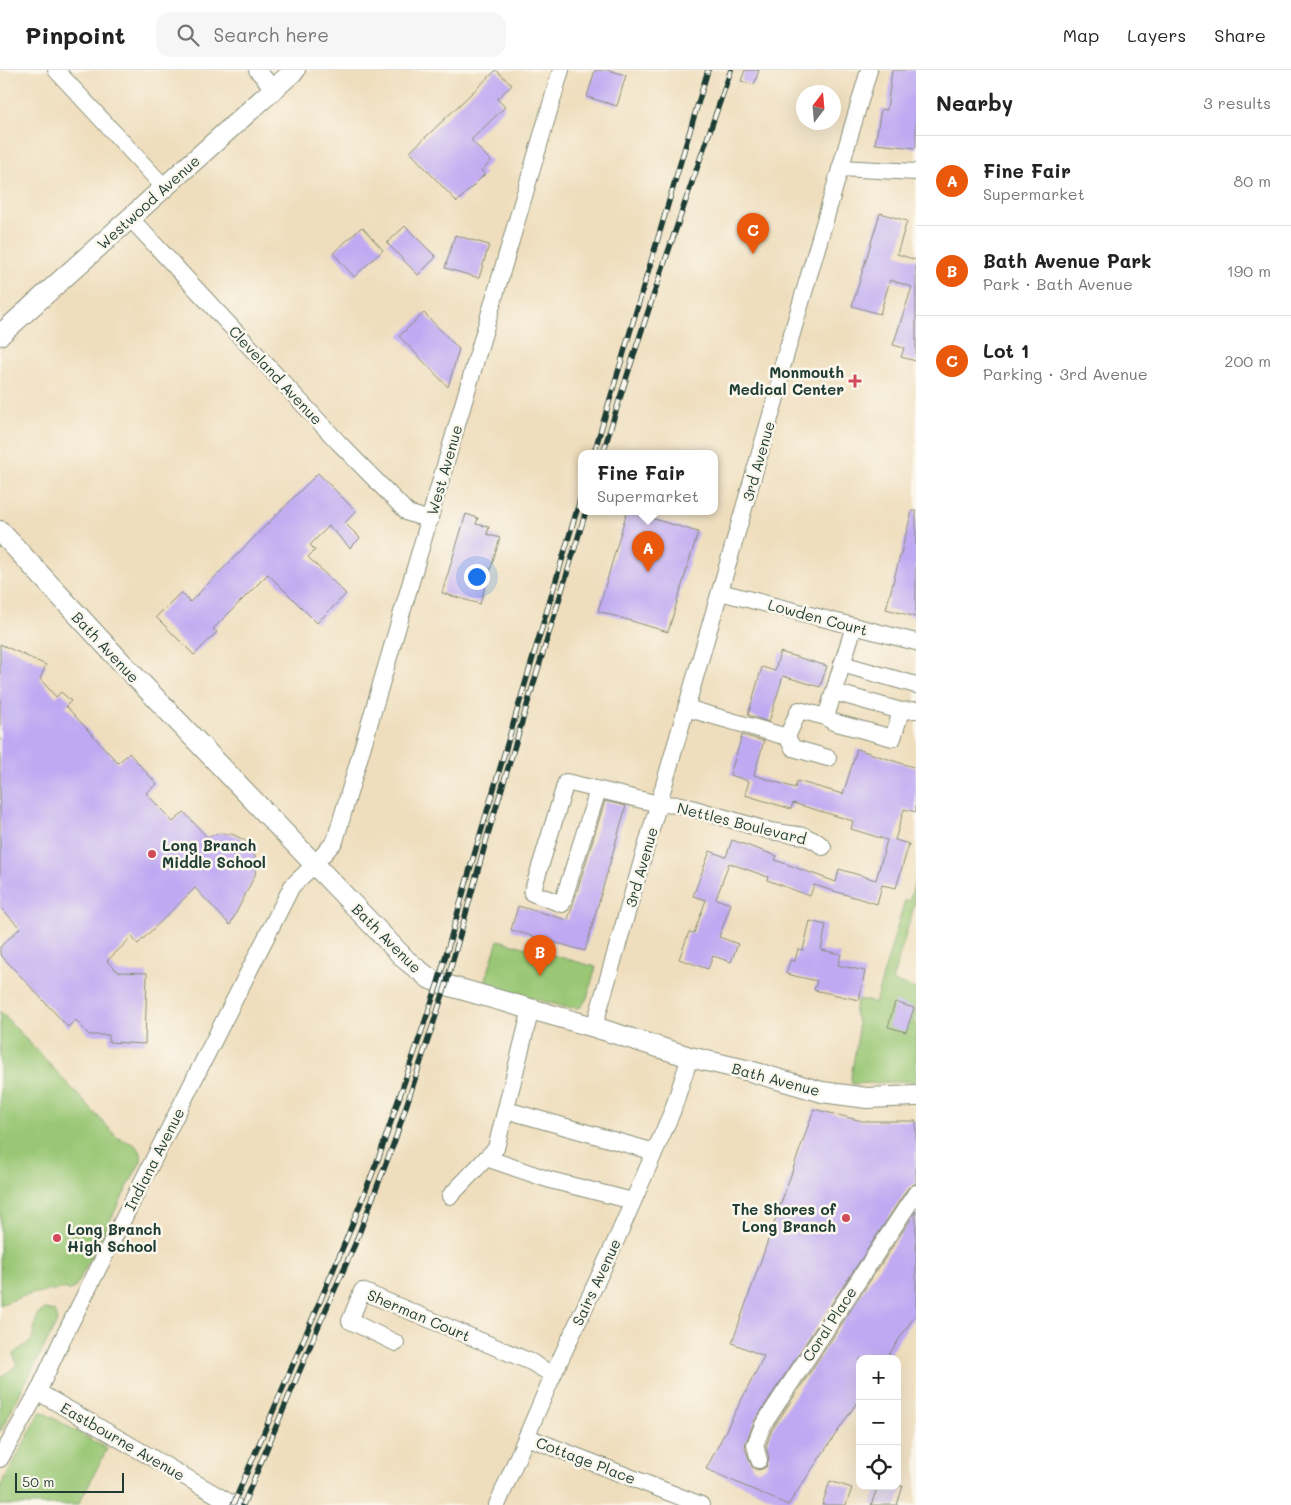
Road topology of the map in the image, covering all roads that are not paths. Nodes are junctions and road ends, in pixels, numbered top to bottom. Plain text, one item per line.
1 (56, 70) edge
2 (257, 70) edge
3 (295, 70) edge
4 (561, 70) edge
5 (869, 70) edge
6 (274, 89) junction
7 (840, 168) junction
8 (916, 172) edge
9 (165, 188) junction
10 (131, 218) junction
11 (0, 334) edge
12 (430, 520) junction
13 (0, 532) edge
14 (720, 592) junction
15 (854, 626) junction
16 (916, 642) edge
17 (842, 664) junction
18 (916, 685) edge
19 (834, 692) junction
20 (686, 708) junction
21 (908, 710) edge
22 (826, 717) junction
23 (787, 737) junction
24 (828, 758) dead end
25 (598, 790) junction
26 (659, 804) junction
27 (824, 847) dead end
28 (315, 864) junction
29 (531, 1009) junction
30 (594, 1027) junction
31 (690, 1057) junction
32 (916, 1096) edge
33 (506, 1110) junction
34 (655, 1152) junction
35 (486, 1158) junction
36 (916, 1193) edge
37 (450, 1196) dead end
38 (633, 1200) junction
39 (396, 1343) dead end
40 (553, 1375) junction
41 (38, 1392) junction
42 (527, 1437) junction
43 (0, 1459) edge
44 (759, 1460) dead end
45 (234, 1505) edge
46 (497, 1505) edge
47 (702, 1505) edge

1 - 9 street
2 - 6 street
3 - 6 street, Westwood Avenue
4 - 12 street, West Avenue
5 - 7 street, 3rd Avenue
6 - 9 street, Westwood Avenue
7 - 8 street
7 - 14 street, 3rd Avenue
9 - 10 street, Westwood Avenue
10 - 11 street, Westwood Avenue
10 - 12 street, Cleveland Avenue
12 - 28 street, West Avenue
13 - 28 street, Bath Avenue
14 - 15 street, Lowden Court
14 - 20 street, 3rd Avenue
15 - 16 street, Lowden Court
15 - 17 street
17 - 18 street
17 - 19 street
19 - 21 street
19 - 22 street
20 - 23 street
20 - 26 street, 3rd Avenue
21 - 22 street
22 - 23 street
23 - 24 street
25 - 25 street, Nettles Boulevard
25 - 26 street, Nettles Boulevard
26 - 27 street, Nettles Boulevard
26 - 30 street, 3rd Avenue
28 - 29 street, Bath Avenue
28 - 41 street, Indiana Avenue
29 - 30 street, Bath Avenue
29 - 33 street
30 - 31 street, Bath Avenue
31 - 32 street, Bath Avenue
31 - 34 street, Sairs Avenue
33 - 34 street
33 - 35 street
34 - 38 street, Sairs Avenue
35 - 37 street
35 - 38 street
36 - 44 street, Coral Place
38 - 40 street, Sairs Avenue
39 - 40 street, Sherman Court
40 - 42 street, Sairs Avenue
41 - 43 street, Indiana Avenue
41 - 45 street, Eastbourne Avenue
42 - 46 street, Sairs Avenue
42 - 47 street, Cottage Place

